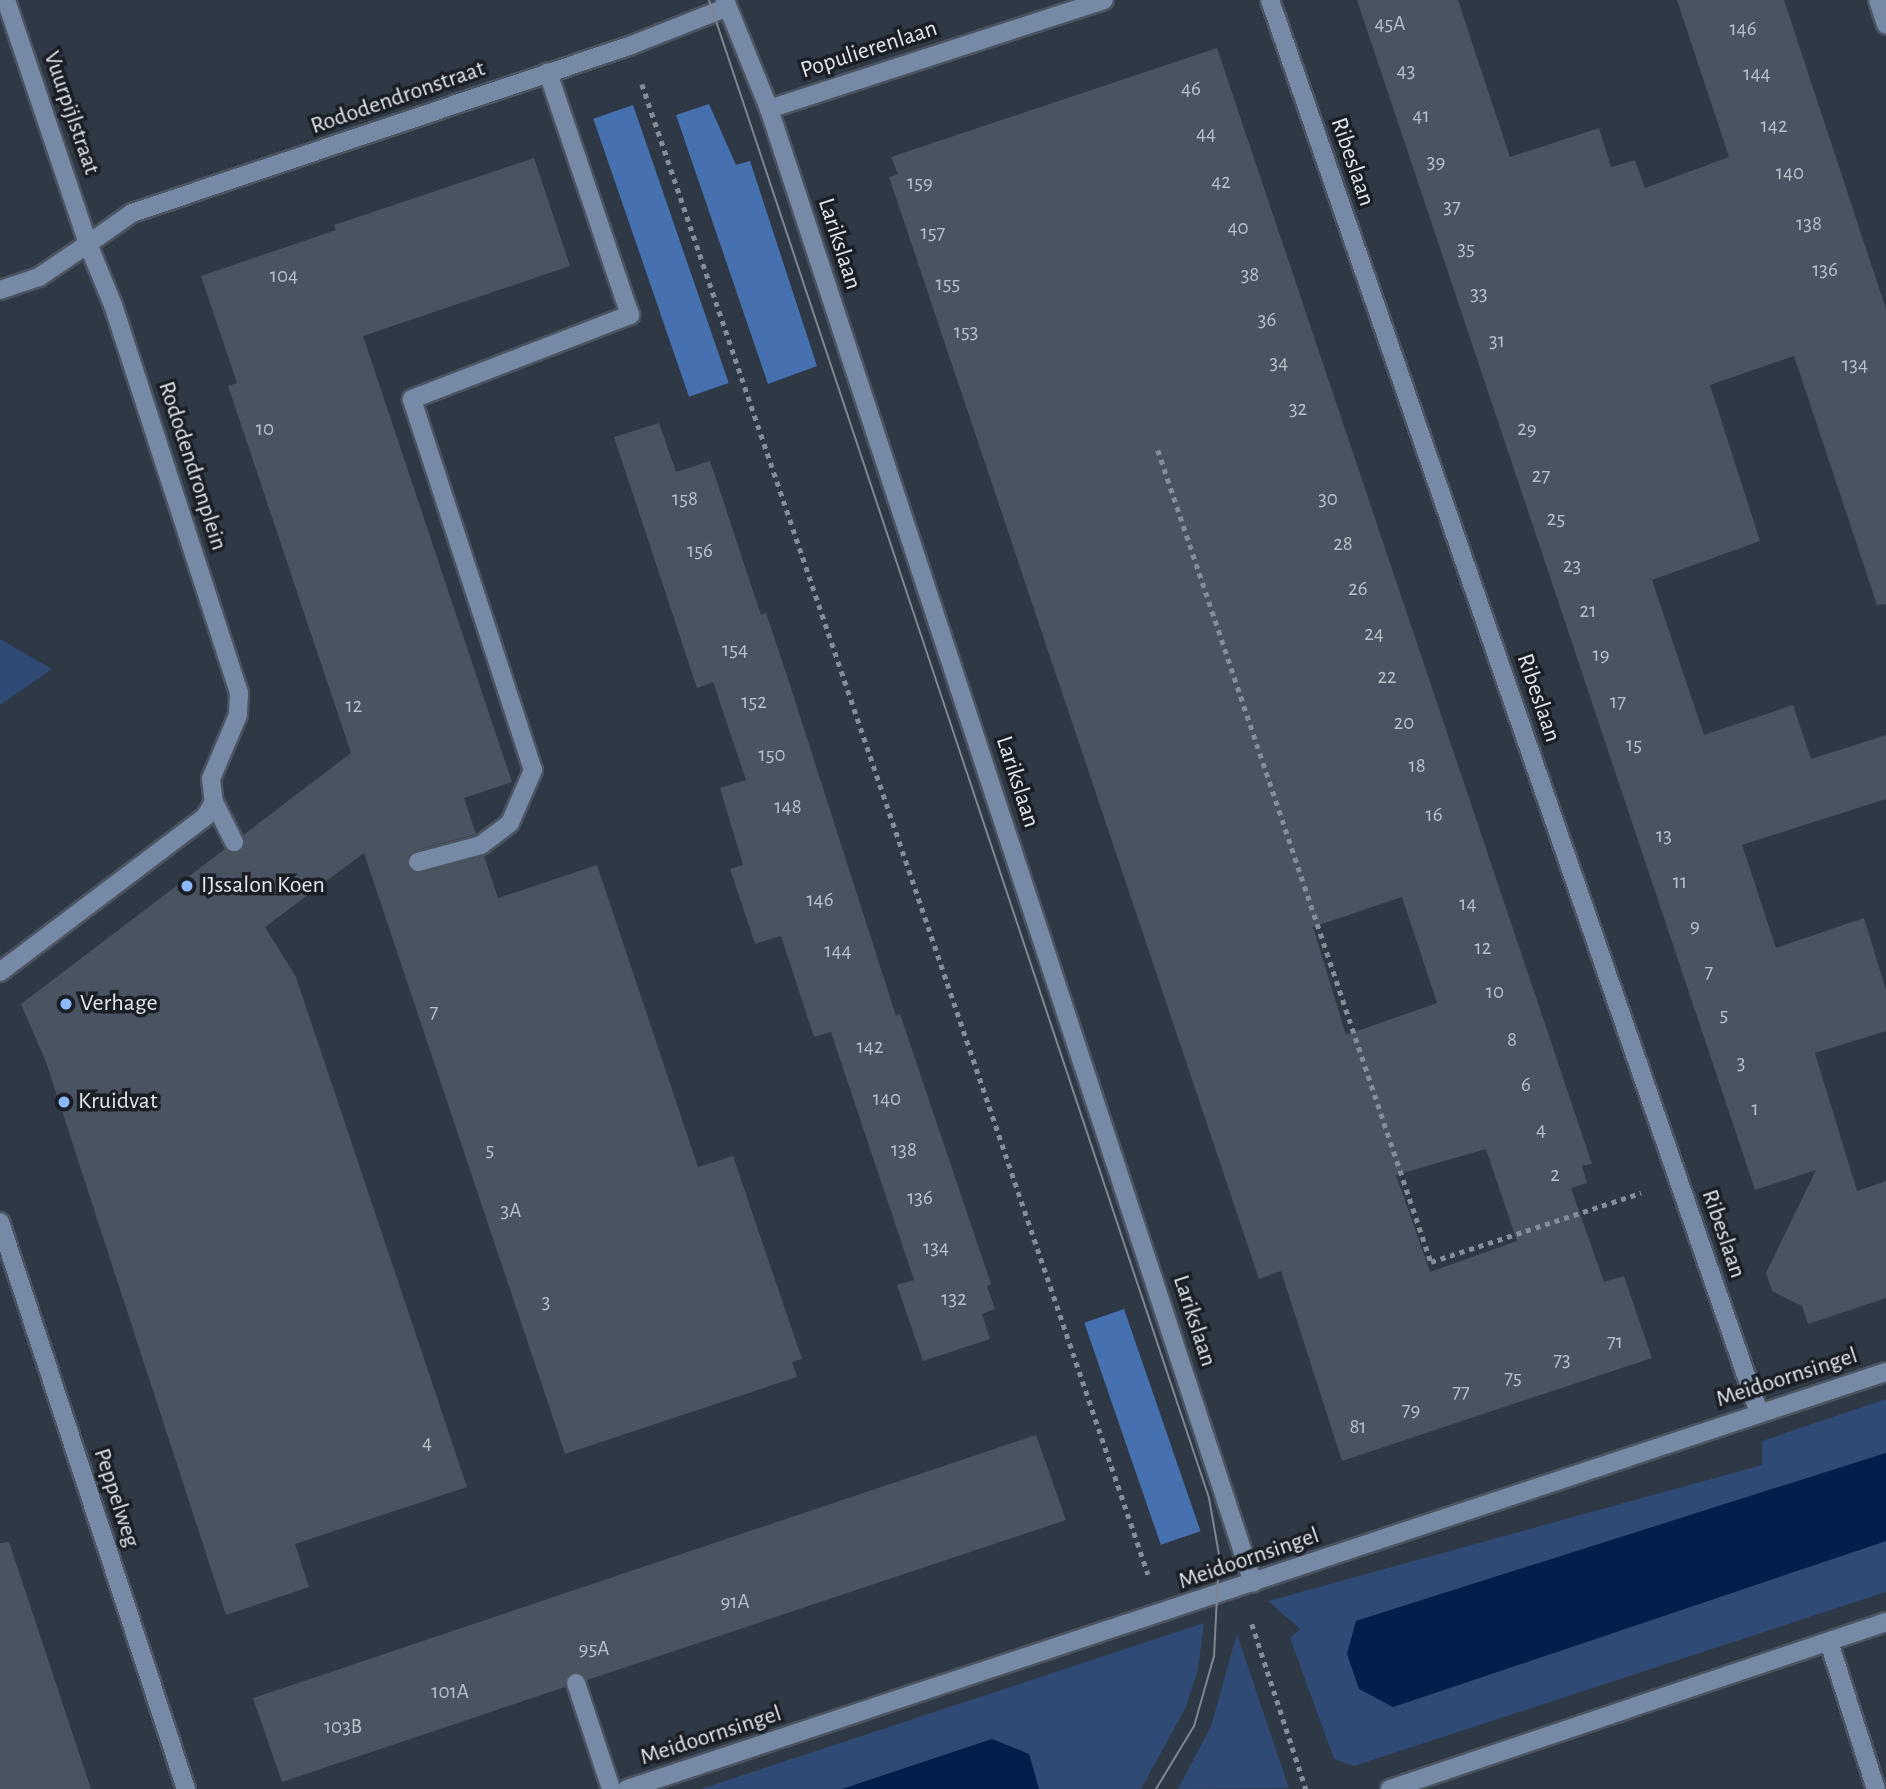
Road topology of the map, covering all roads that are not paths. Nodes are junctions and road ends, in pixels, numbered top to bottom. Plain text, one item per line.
1 (6, 0) edge
2 (1104, 0) edge
3 (1270, 0) edge
4 (1878, 0) edge
5 (727, 4) edge
6 (1886, 25) edge
7 (548, 73) junction
8 (769, 109) junction
9 (88, 244) junction
10 (0, 290) edge
11 (214, 802) junction
12 (234, 842) dead end
13 (418, 862) dead end
14 (0, 972) edge
15 (0, 1223) edge
16 (1886, 1371) edge
17 (1759, 1413) junction
18 (1253, 1583) junction
19 (1886, 1622) edge
20 (1829, 1642) junction
21 (576, 1684) dead end
22 (186, 1789) edge
23 (611, 1789) edge
24 (627, 1789) edge
25 (1390, 1789) edge
26 (1876, 1789) edge

1 - 9 street, Vuurpijlstraat
2 - 8 street, Populierenlaan
3 - 17 street, Ribeslaan
4 - 6 street
5 - 7 street, Rododendronstraat
5 - 8 street, Larikslaan
7 - 9 street, Rododendronstraat
7 - 13 street
8 - 18 street, Larikslaan
9 - 10 street
9 - 11 street, Rododendronplein
11 - 12 street, Rododendronplein
11 - 14 street
15 - 22 street, Peppelweg
16 - 17 street, Meidoornsingel
17 - 18 street, Meidoornsingel
18 - 24 street, Meidoornsingel
19 - 20 street
20 - 25 street
20 - 26 street
21 - 23 street

